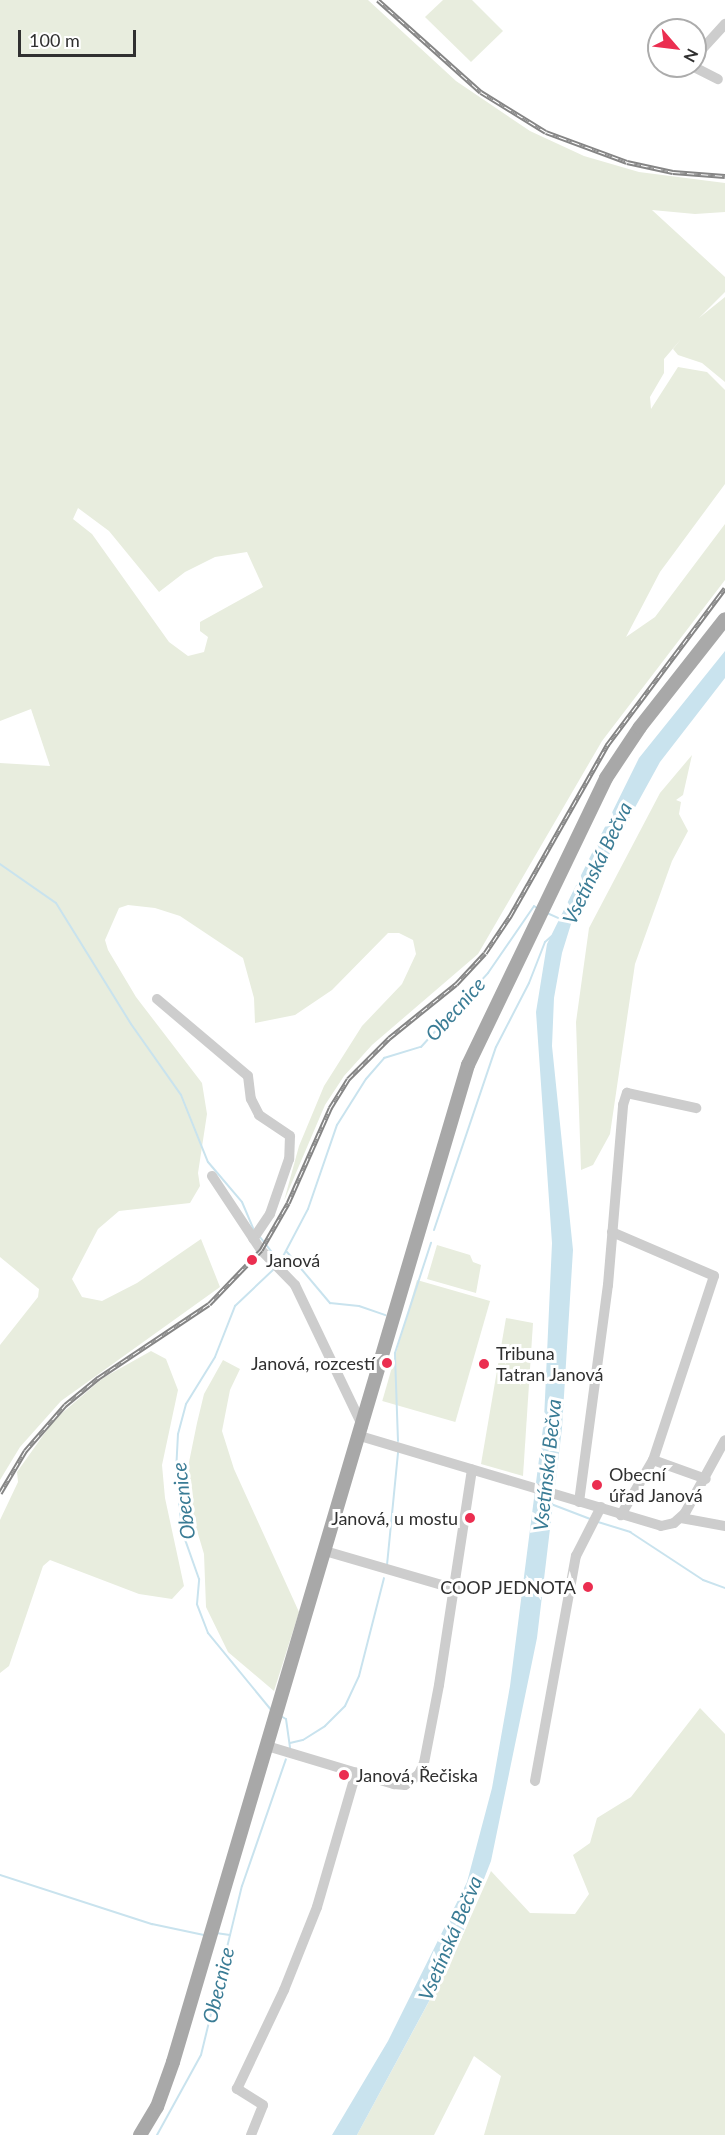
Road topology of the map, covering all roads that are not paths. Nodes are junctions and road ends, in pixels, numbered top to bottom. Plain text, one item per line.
1 (725, 24) edge
2 (707, 44) edge
3 (707, 74) edge
4 (718, 79) dead end
5 (725, 619) edge
6 (157, 999) dead end
7 (696, 1107) dead end
8 (212, 1176) dead end
9 (612, 1232) junction
10 (253, 1239) junction
11 (361, 1432) junction
12 (725, 1440) edge
13 (653, 1460) junction
14 (475, 1470) junction
15 (705, 1479) junction
16 (576, 1501) junction
17 (621, 1515) junction
18 (597, 1517) junction
19 (681, 1518) junction
20 (725, 1526) edge
21 (325, 1551) junction
22 (456, 1589) junction
23 (267, 1746) junction
24 (356, 1773) junction
25 (535, 1781) dead end
26 (140, 2135) edge
27 (251, 2135) edge

1 - 2 street
3 - 4 street
5 - 11 main road
6 - 10 street
7 - 9 street
8 - 10 street
9 - 13 street
9 - 16 street
10 - 11 street
11 - 14 street
11 - 21 main road
12 - 15 street
13 - 15 street
13 - 17 street
14 - 16 street
14 - 22 street
15 - 19 street
16 - 18 street
17 - 18 street
17 - 19 street
18 - 25 street
19 - 20 street
21 - 22 street
21 - 23 main road
22 - 24 street
23 - 24 street
23 - 26 main road
24 - 27 street

